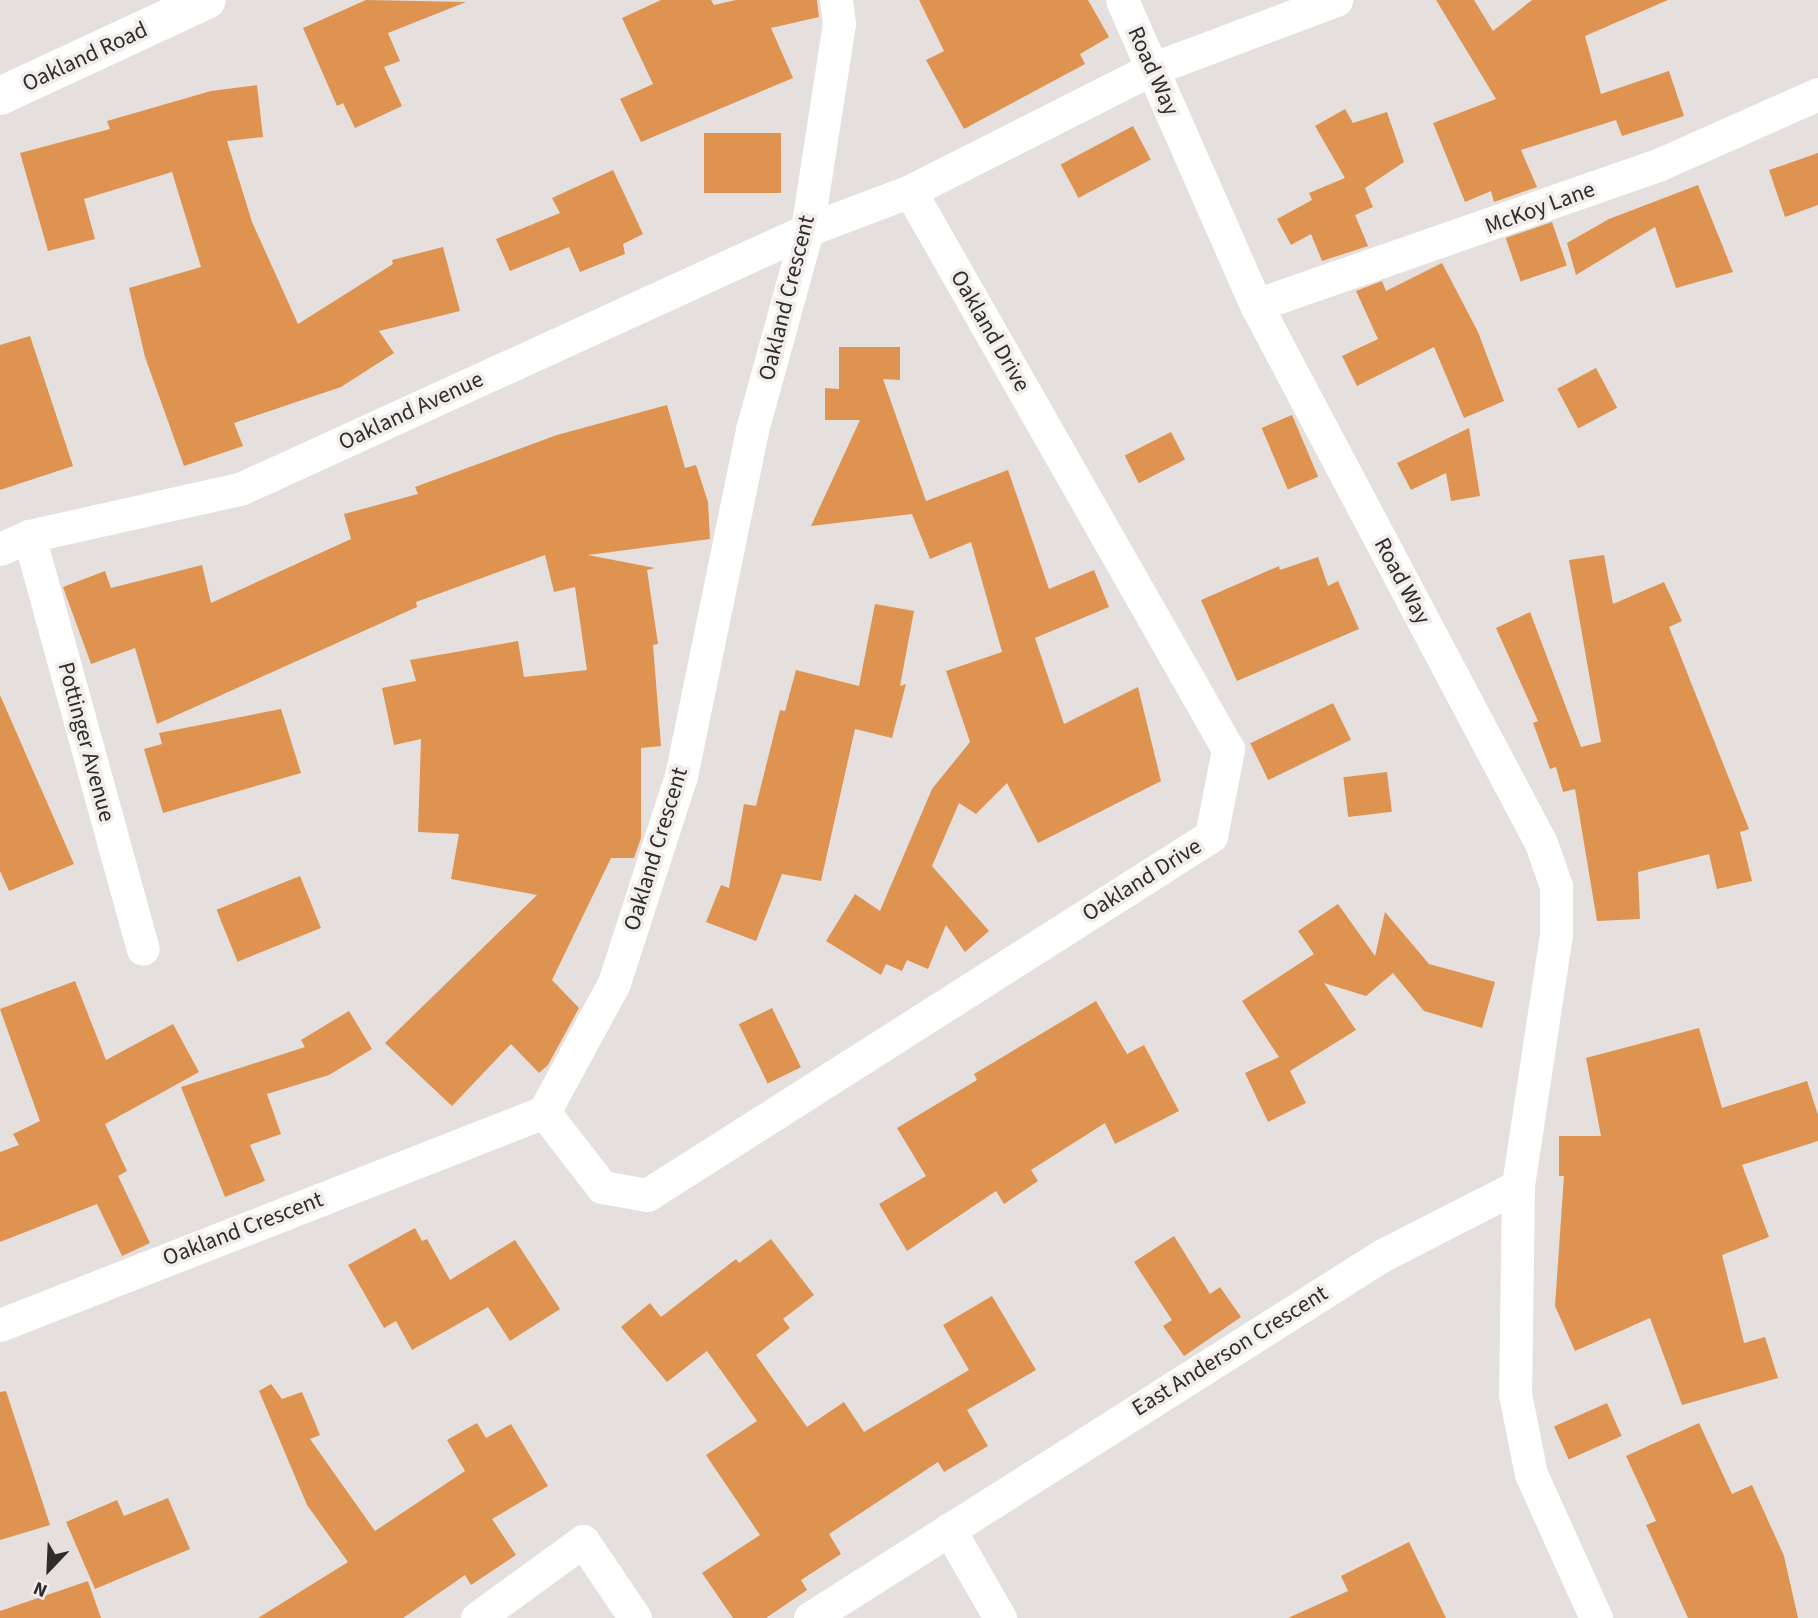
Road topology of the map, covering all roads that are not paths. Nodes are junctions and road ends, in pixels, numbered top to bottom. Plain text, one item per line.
1 (208, 0) edge
2 (836, 0) edge
3 (1122, 0) edge
4 (1336, 0) edge
5 (1152, 69) junction
6 (1818, 94) edge
7 (0, 96) edge
8 (910, 191) junction
9 (807, 230) junction
10 (1255, 305) junction
11 (14, 542) edge
12 (143, 949) dead end
13 (544, 1112) junction
14 (1518, 1186) junction
15 (0, 1325) edge
16 (949, 1529) junction
17 (477, 1618) edge
18 (635, 1618) edge
19 (810, 1618) edge
20 (1000, 1618) edge
21 (1596, 1618) edge

1 - 7 street, Oakland Road
2 - 9 street, Oakland Crescent
3 - 5 street, Road Way
4 - 5 street, Oakland Avenue
5 - 8 street, Oakland Avenue
5 - 10 street, Road Way
6 - 10 street, McKoy Lane
8 - 9 street, Oakland Avenue
8 - 13 street, Oakland Drive
9 - 11 street, Oakland Avenue
9 - 13 street, Oakland Crescent
10 - 14 street, Road Way
11 - 12 street, Pottinger Avenue
13 - 15 street, Oakland Crescent
14 - 16 street, East Anderson Crescent
14 - 21 street, Road Way
16 - 19 street, East Anderson Crescent
16 - 20 street
17 - 18 street

